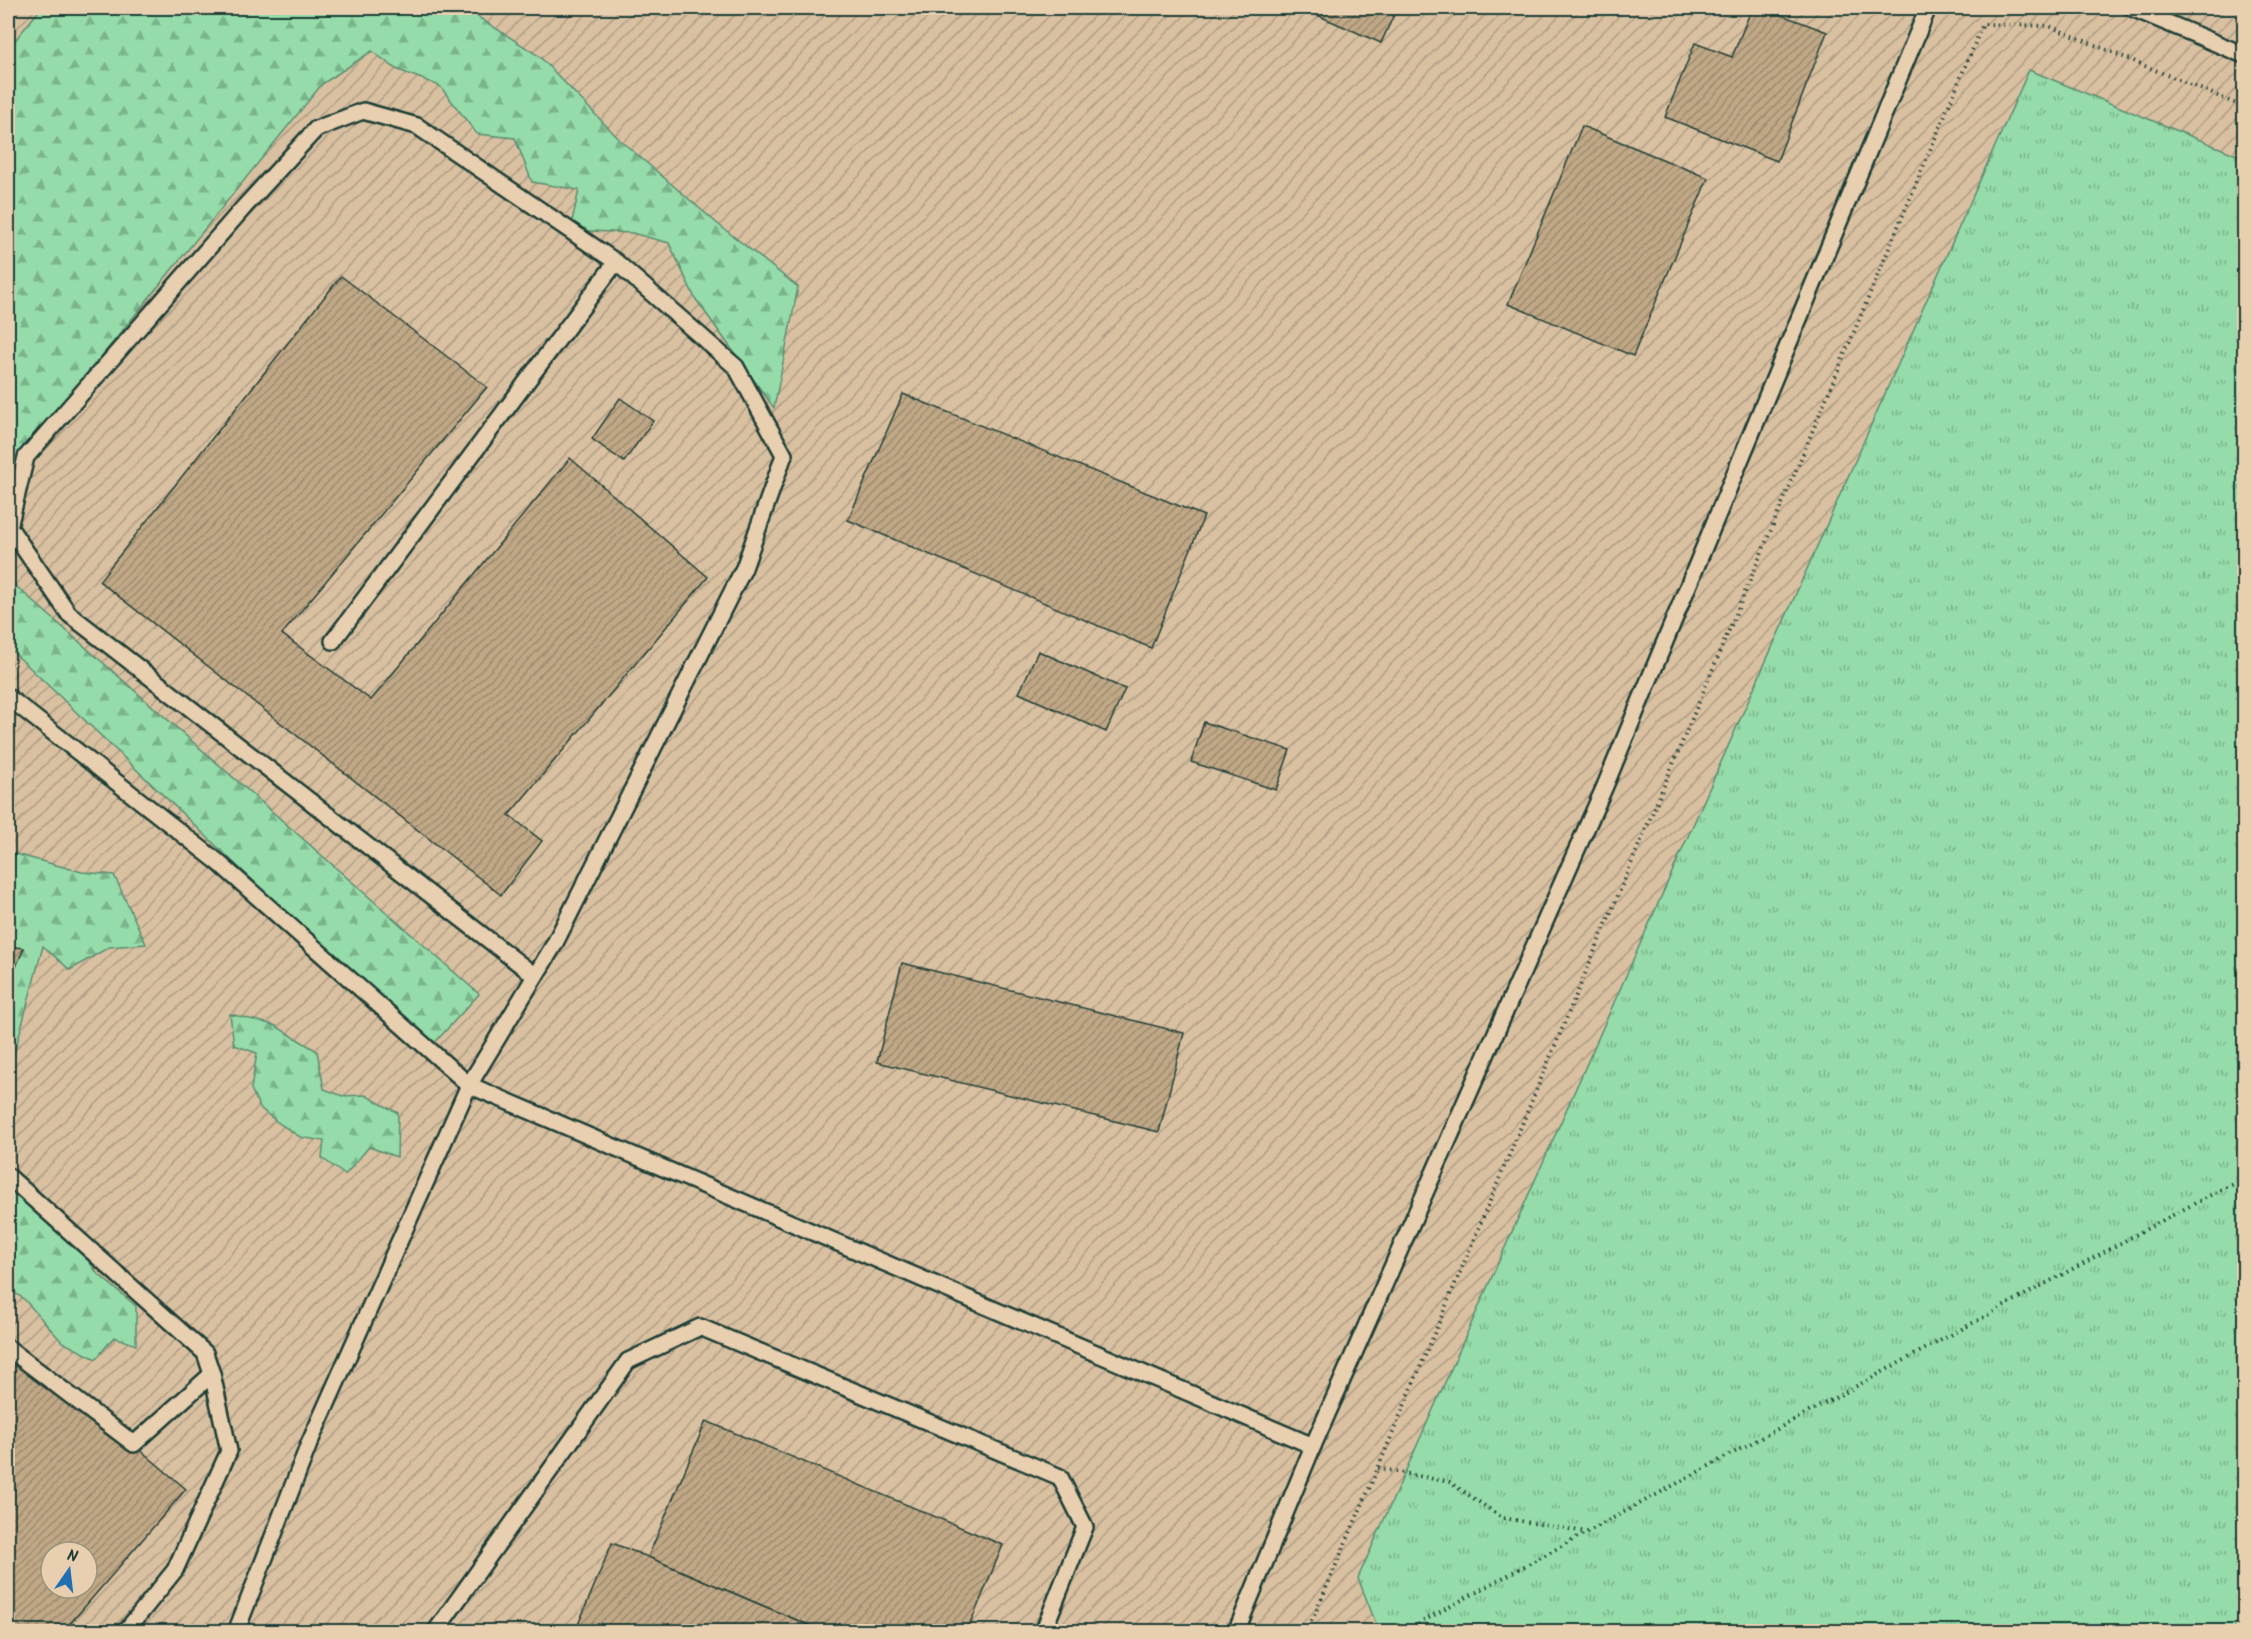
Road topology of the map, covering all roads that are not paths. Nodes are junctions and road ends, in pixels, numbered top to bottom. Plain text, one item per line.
1 (1928, 8) edge
2 (2132, 8) edge
3 (2244, 55) edge
4 (616, 262) junction
5 (333, 641) dead end
6 (8, 697) edge
7 (535, 976) junction
8 (469, 1085) junction
9 (8, 1176) edge
10 (8, 1348) edge
11 (212, 1374) junction
12 (1312, 1446) junction
13 (125, 1632) edge
14 (236, 1632) edge
15 (435, 1632) edge
16 (1043, 1632) edge
17 (1236, 1632) edge

1 - 12 lane
2 - 3 lane
4 - 5 lane
4 - 7 lane
4 - 7 lane
6 - 8 lane
7 - 8 lane
8 - 12 lane
8 - 14 lane
9 - 11 lane
10 - 11 lane
11 - 13 lane
12 - 17 lane
15 - 16 lane

